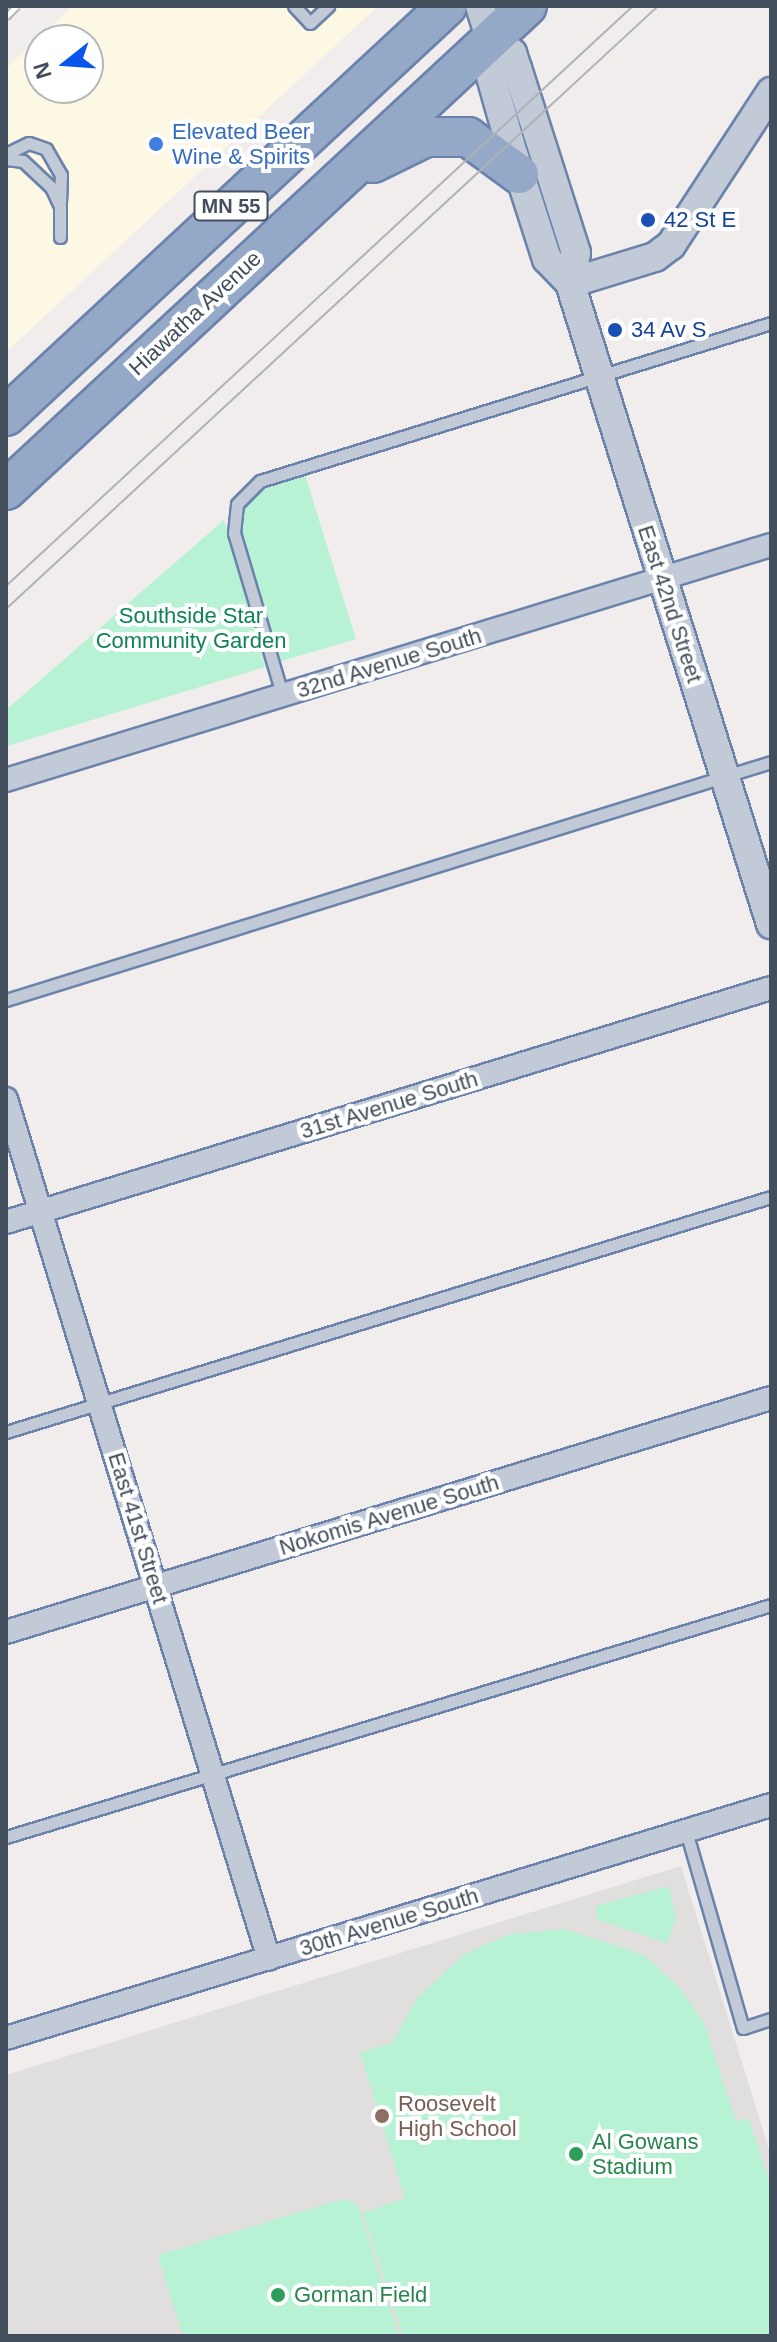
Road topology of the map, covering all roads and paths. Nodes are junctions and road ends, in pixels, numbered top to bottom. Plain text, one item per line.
1 (294, 6) edge
2 (328, 6) edge
3 (447, 6) edge
4 (527, 6) edge
5 (486, 23) edge
6 (771, 92) edge
7 (6, 156) edge
8 (519, 174) junction
9 (332, 184) junction
10 (60, 206) junction
11 (60, 237) dead end
12 (570, 283) junction
13 (771, 323) edge
14 (598, 376) junction
15 (6, 416) edge
16 (6, 490) edge
17 (771, 545) edge
18 (662, 578) junction
19 (283, 697) junction
20 (771, 762) edge
21 (725, 777) junction
22 (6, 780) edge
23 (771, 924) edge
24 (771, 988) edge
25 (6, 1000) edge
26 (6, 1099) edge
27 (771, 1197) edge
28 (41, 1211) junction
29 (6, 1222) edge
30 (771, 1398) edge
31 (99, 1403) junction
32 (6, 1432) edge
33 (156, 1586) junction
34 (771, 1605) edge
35 (6, 1632) edge
36 (212, 1773) junction
37 (771, 1805) edge
38 (686, 1831) junction
39 (6, 1837) edge
40 (269, 1959) junction
41 (771, 2019) edge
42 (6, 2038) edge

1 - 2 lane
3 - 15 highway, MN 55
4 - 5 highway, Hiawatha Avenue / MN 55
5 - 8 street, East 42nd Street
5 - 9 highway, Hiawatha Avenue / MN 55
5 - 12 street, East 42nd Street
6 - 12 street
7 - 10 lane
7 - 10 lane
8 - 9 highway
8 - 12 street, East 42nd Street
9 - 16 highway, Hiawatha Avenue / MN 55
10 - 11 lane
12 - 14 street, East 42nd Street
13 - 14 lane
14 - 18 street, East 42nd Street
14 - 19 lane
17 - 18 street, 32nd Avenue South
18 - 19 street, 32nd Avenue South
18 - 21 street, East 42nd Street
19 - 22 street, 32nd Avenue South
20 - 21 lane
21 - 23 street, East 42nd Street
21 - 25 lane
24 - 28 street, 31st Avenue South
26 - 28 street, East 41st Street
27 - 31 lane
28 - 29 street, 31st Avenue South
28 - 31 street, East 41st Street
30 - 33 street, Nokomis Avenue South
31 - 32 lane
31 - 33 street, East 41st Street
33 - 35 street, Nokomis Avenue South
33 - 36 street, East 41st Street
34 - 36 lane
36 - 39 lane
36 - 40 street, East 41st Street
37 - 38 street, 30th Avenue South
38 - 40 street, 30th Avenue South
38 - 41 lane
40 - 42 street, 30th Avenue South

